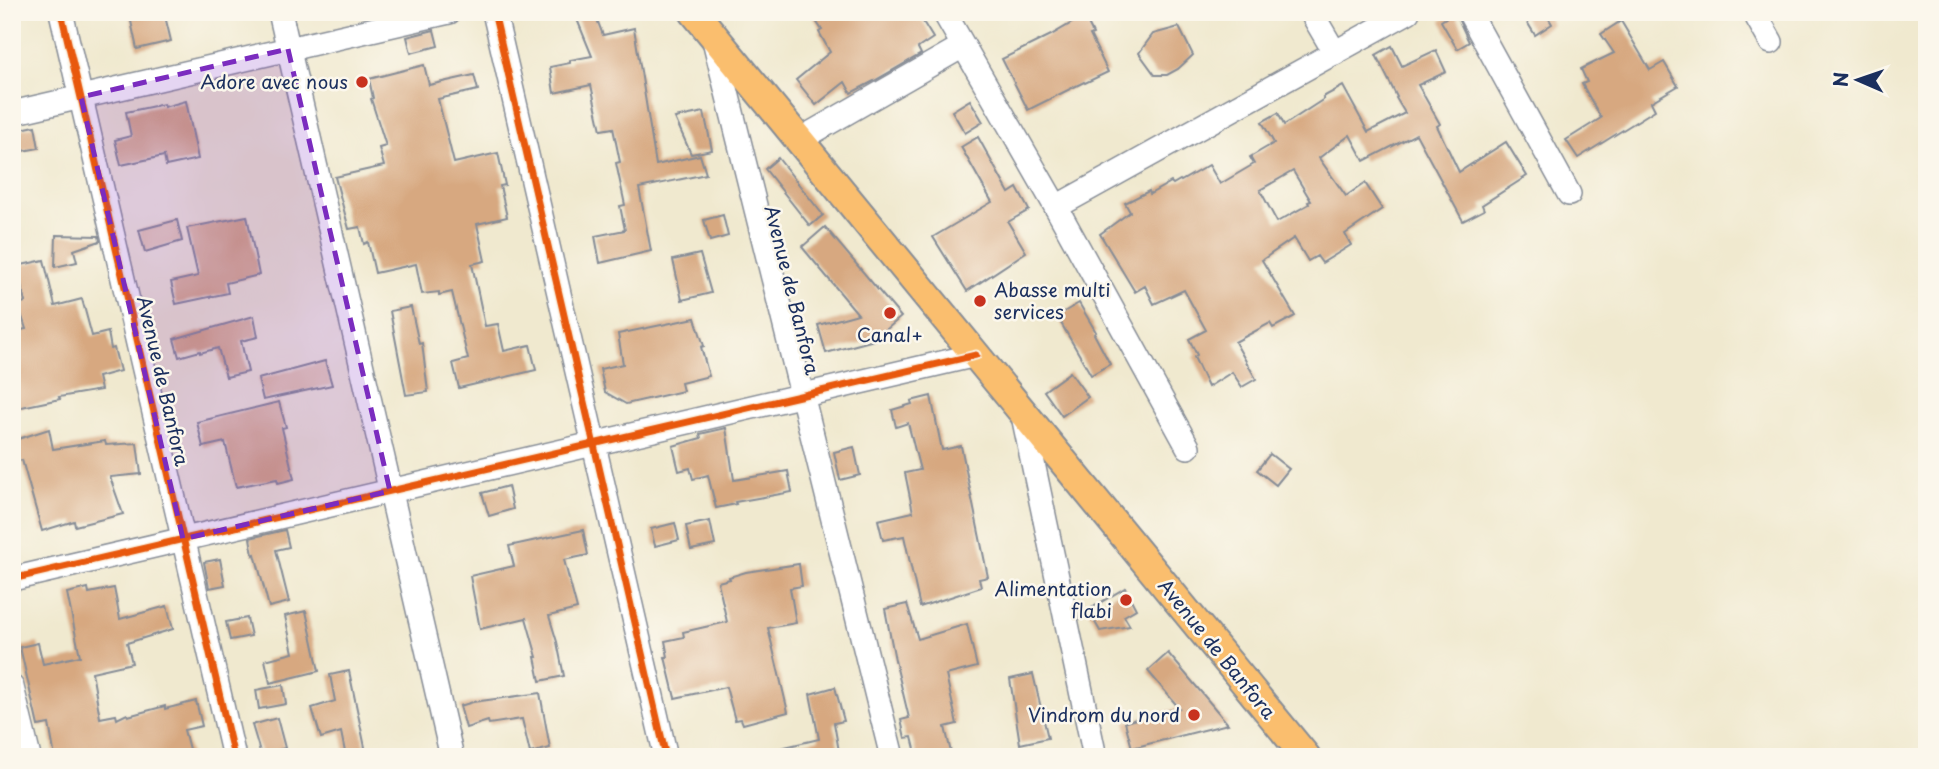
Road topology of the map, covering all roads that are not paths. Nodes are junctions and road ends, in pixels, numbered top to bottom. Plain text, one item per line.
1 (61, 12) edge
2 (280, 12) edge
3 (449, 12) edge
4 (494, 12) edge
5 (694, 12) edge
6 (944, 12) edge
7 (1311, 12) edge
8 (1408, 12) edge
9 (1469, 12) edge
10 (1754, 12) edge
11 (712, 34) junction
12 (1771, 42) dead end
13 (963, 46) junction
14 (288, 49) junction
15 (1335, 53) junction
16 (81, 97) junction
17 (12, 113) edge
18 (799, 140) junction
19 (1569, 194) dead end
20 (1056, 208) junction
21 (976, 355) junction
22 (802, 395) junction
23 (1022, 411) junction
24 (593, 444) junction
25 (1188, 447) dead end
26 (390, 491) junction
27 (183, 539) junction
28 (12, 579) edge
29 (12, 687) edge
30 (1298, 754) edge
31 (29, 757) edge
32 (234, 757) edge
33 (452, 757) edge
34 (666, 757) edge
35 (892, 757) edge
36 (1095, 757) edge

1 - 16 street, Avenue de Banfora
2 - 14 street
3 - 14 street
4 - 24 street
5 - 11 main road, Avenue de Banfora
6 - 13 street
7 - 15 street
8 - 15 street
9 - 19 street
10 - 12 street
11 - 18 main road, Avenue de Banfora
11 - 22 street, Avenue de Banfora
13 - 18 street
13 - 20 street
14 - 16 street
14 - 26 street
15 - 20 street
16 - 17 street
16 - 27 street, Avenue de Banfora
18 - 21 main road, Avenue de Banfora
20 - 25 street
21 - 22 street
21 - 23 main road, Avenue de Banfora
22 - 24 street
22 - 35 street, Avenue de Banfora
23 - 30 main road, Avenue de Banfora
23 - 36 street, Avenue de Banfora
24 - 26 street
24 - 34 street
26 - 27 street
26 - 33 street
27 - 28 street
27 - 32 street, Avenue de Banfora
29 - 31 street

